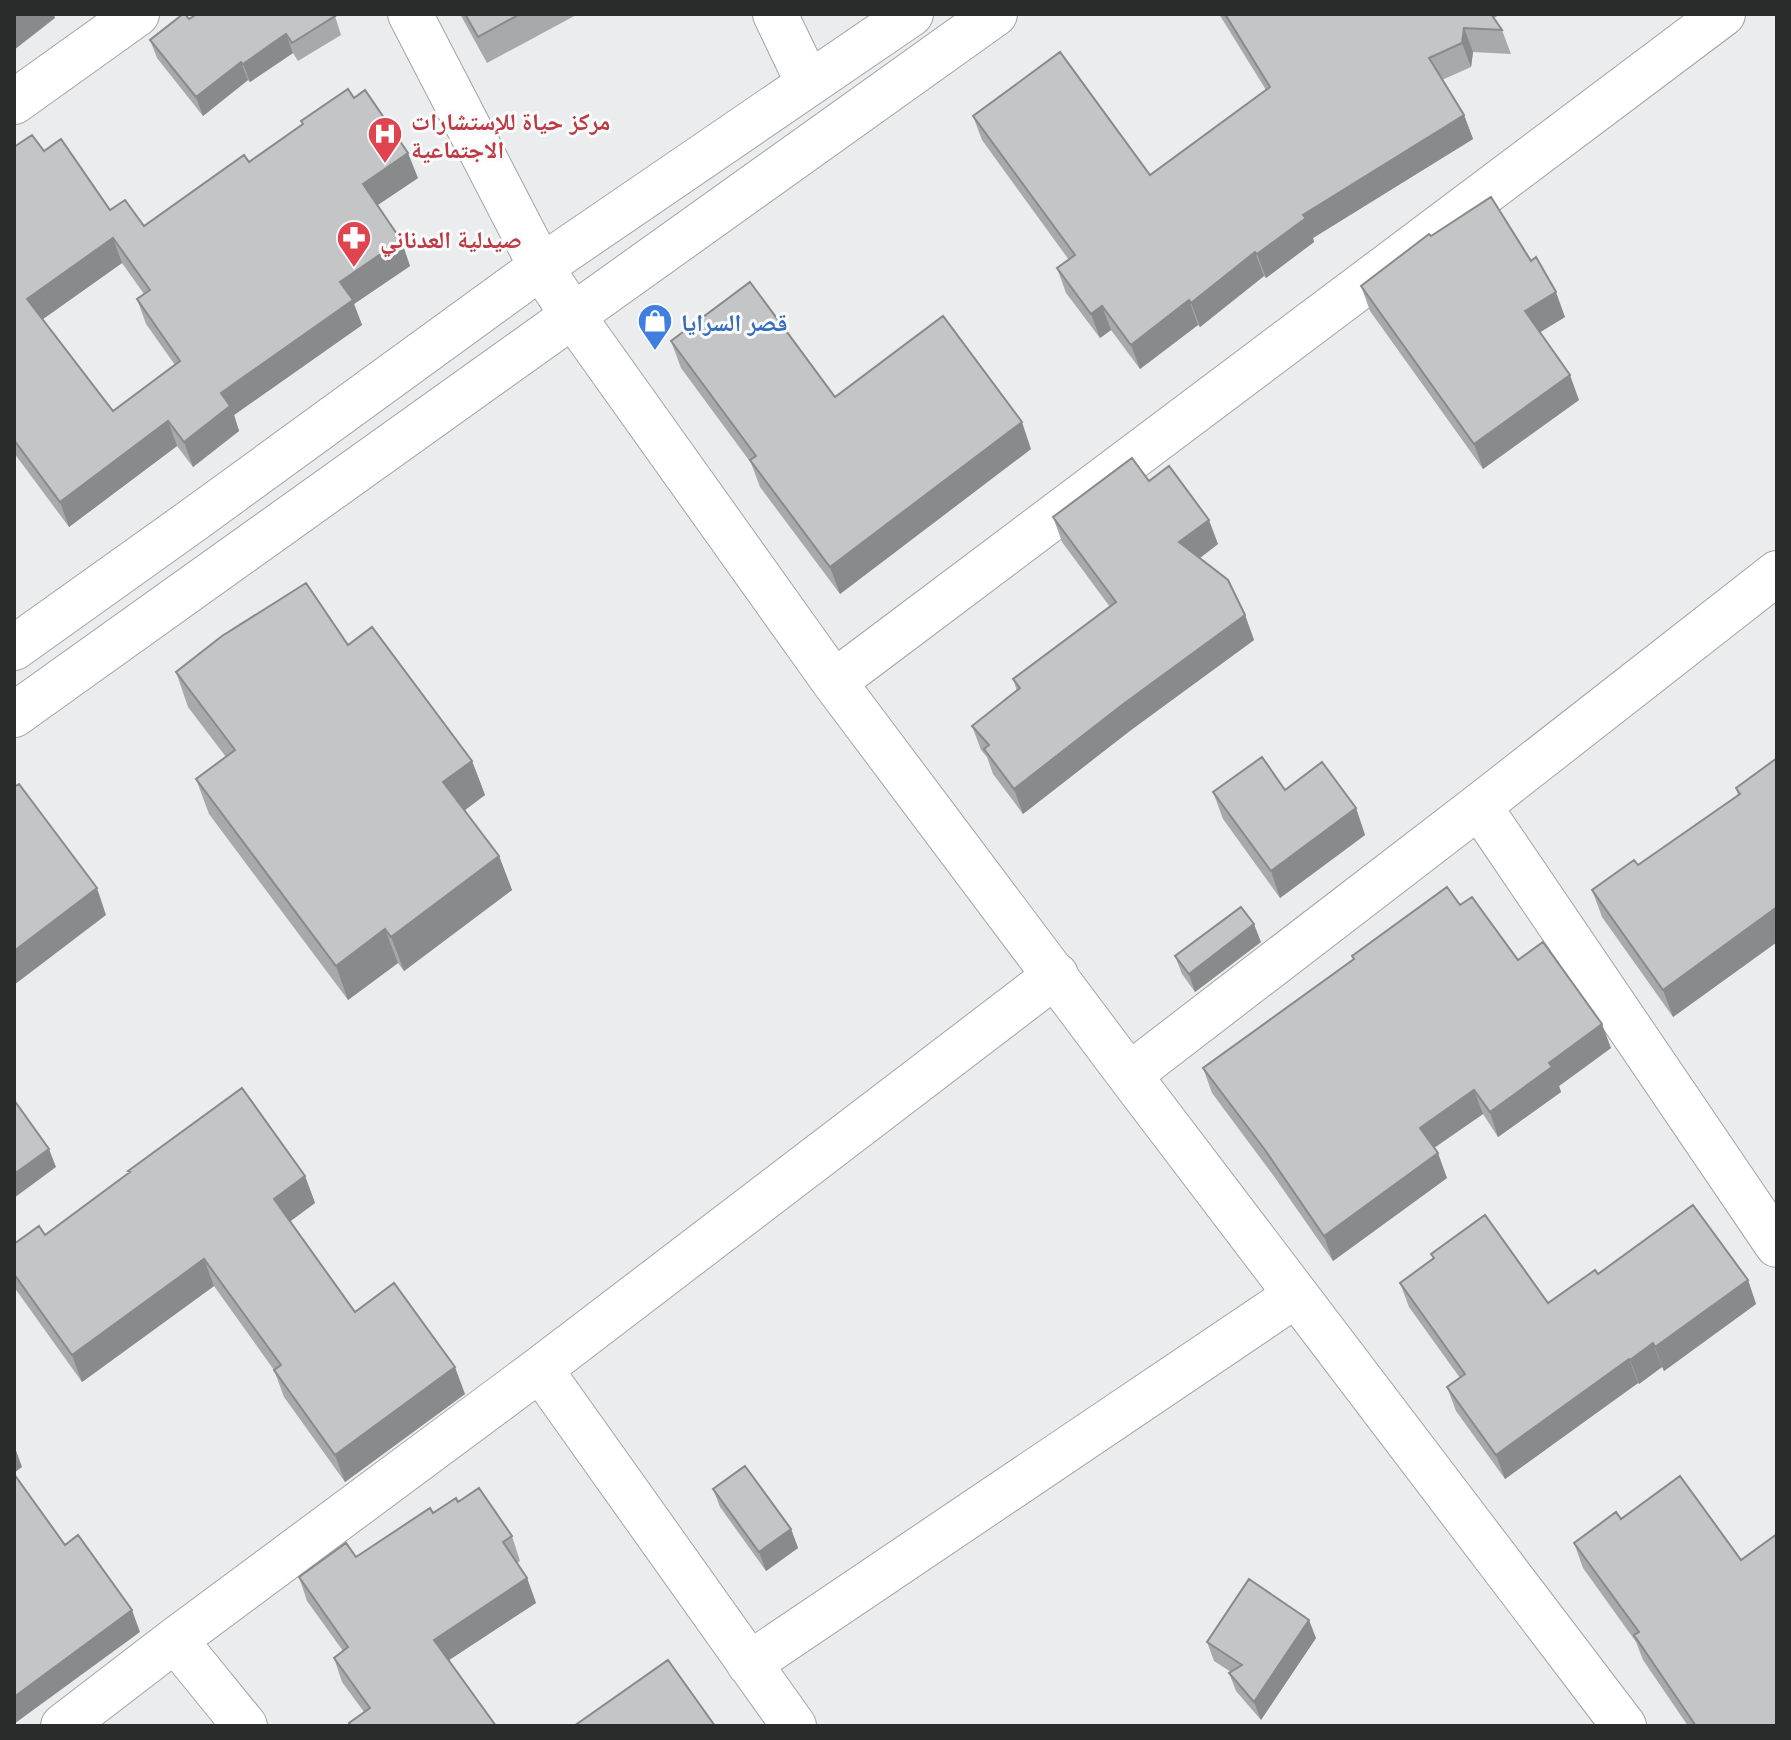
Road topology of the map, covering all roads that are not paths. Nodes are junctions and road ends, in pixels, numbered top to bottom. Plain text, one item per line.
1 (137, 14) edge
2 (410, 14) edge
3 (775, 14) edge
4 (911, 14) edge
5 (995, 14) edge
6 (1723, 14) edge
7 (808, 83) junction
8 (14, 102) edge
9 (541, 267) junction
10 (573, 316) junction
11 (1777, 573) edge
12 (14, 648) edge
13 (834, 682) junction
14 (14, 715) edge
15 (1479, 806) junction
16 (1056, 975) junction
17 (1129, 1075) junction
18 (1777, 1245) edge
19 (1296, 1295) junction
20 (540, 1369) junction
21 (175, 1640) junction
22 (749, 1664) junction
23 (63, 1726) edge
24 (245, 1726) edge
25 (794, 1726) edge
26 (1624, 1726) edge

1 - 8 street
2 - 9 street
3 - 7 street
4 - 7 street
5 - 10 street
6 - 13 street
7 - 9 street
9 - 10 street
9 - 12 street
10 - 13 street
10 - 14 street
11 - 15 street
13 - 16 street
15 - 17 street
15 - 18 street
16 - 17 street
16 - 20 street
17 - 19 street
19 - 22 street
19 - 26 street
20 - 21 street
20 - 22 street
21 - 23 street
21 - 24 street
22 - 25 street

